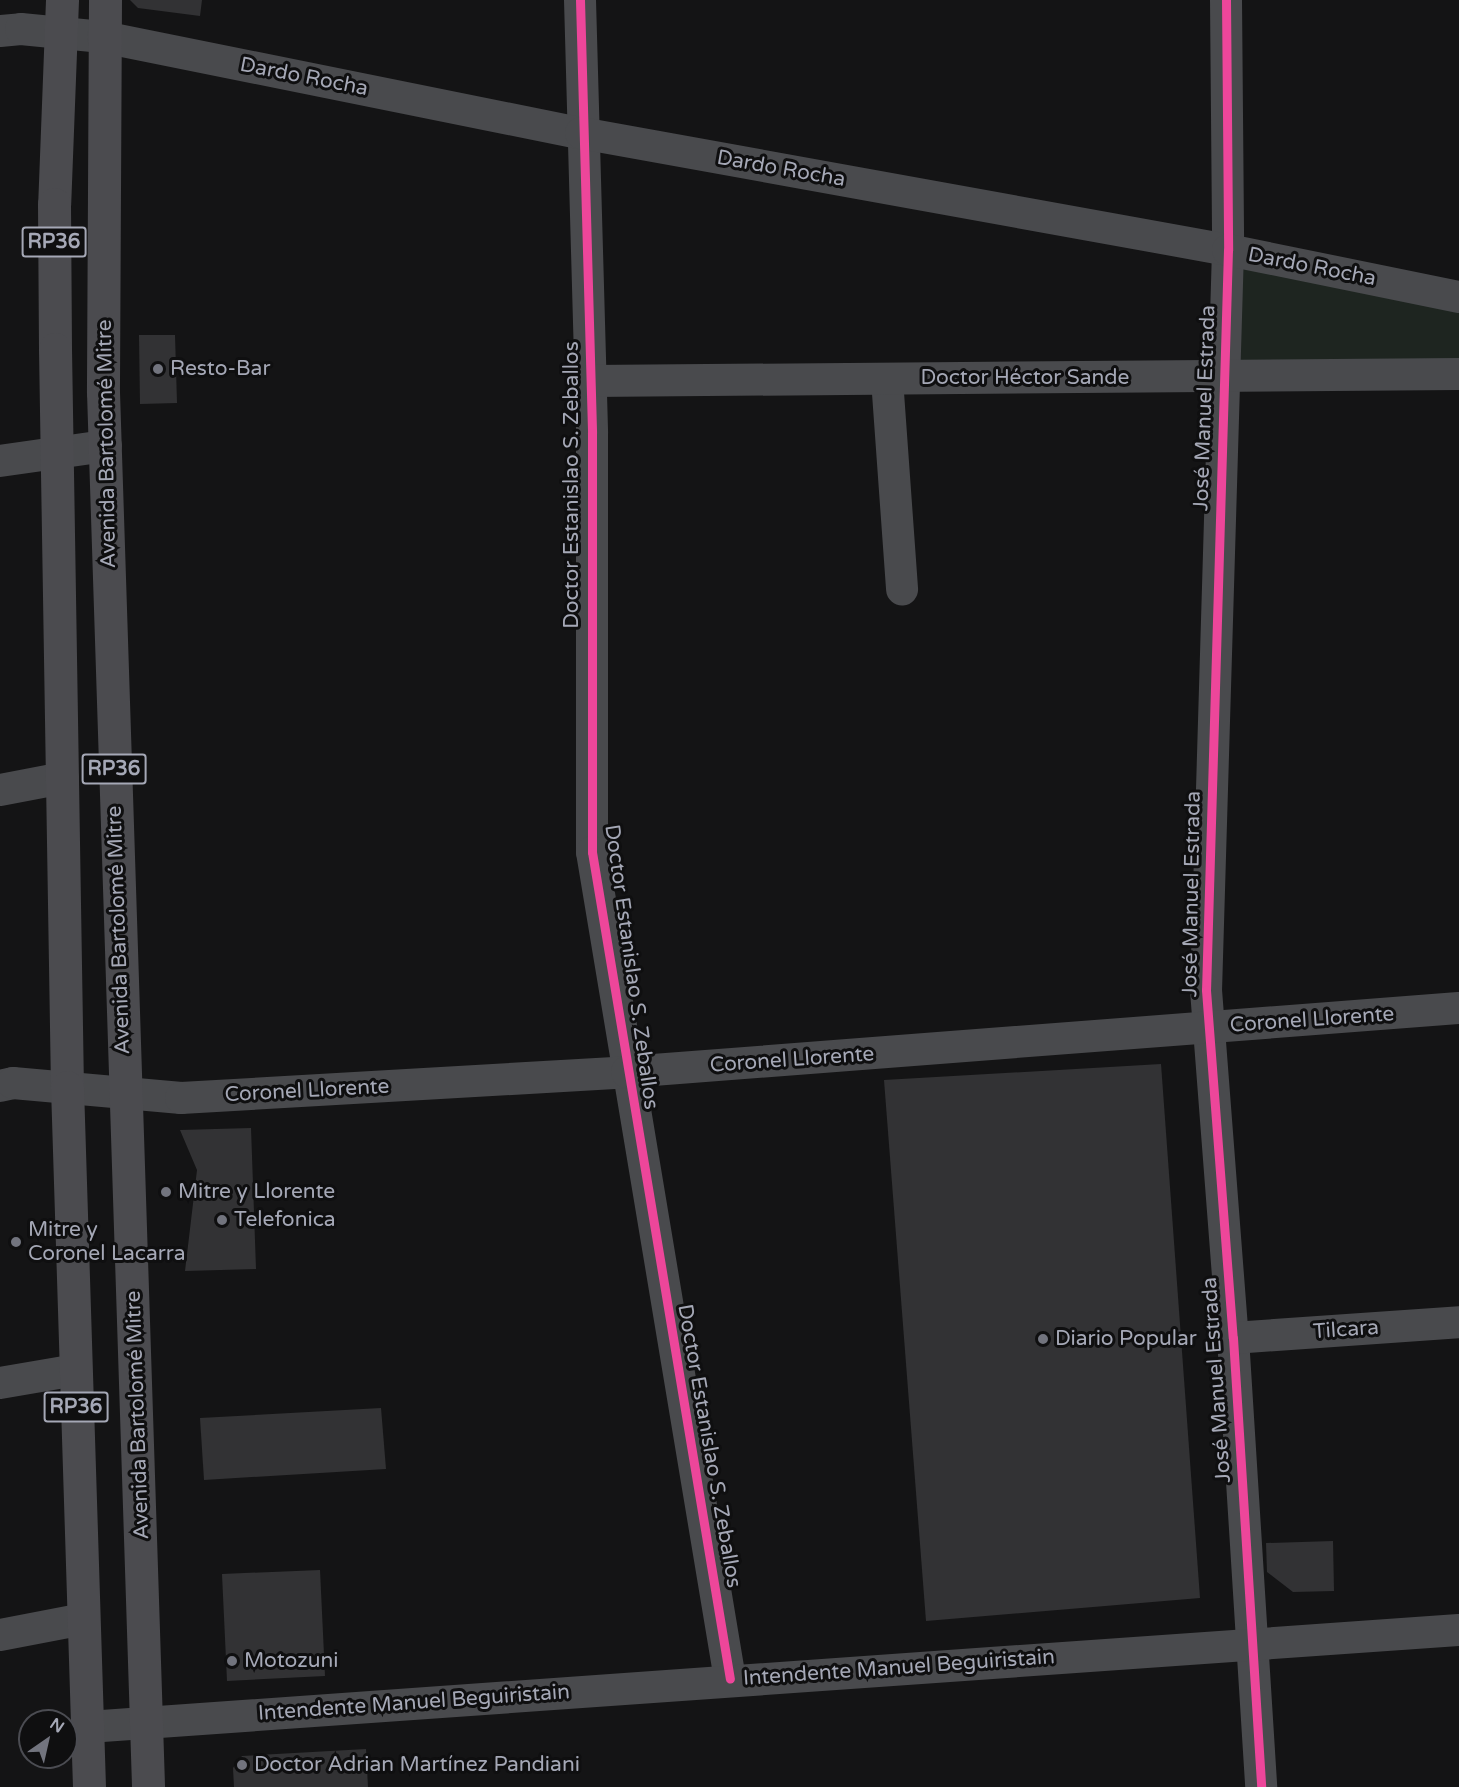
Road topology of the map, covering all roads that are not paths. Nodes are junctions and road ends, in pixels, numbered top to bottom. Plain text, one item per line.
1 (105, 0) edge
2 (580, 0) edge
3 (1226, 0) edge
4 (62, 16) edge
5 (0, 31) edge
6 (104, 37) junction
7 (581, 133) junction
8 (1228, 250) junction
9 (1459, 297) edge
10 (1459, 374) edge
11 (1223, 376) junction
12 (887, 379) junction
13 (591, 381) junction
14 (106, 446) junction
15 (59, 453) junction
16 (0, 461) edge
17 (902, 589) dead end
18 (63, 778) junction
19 (0, 790) edge
20 (1459, 1008) edge
21 (1209, 1028) junction
22 (627, 1072) junction
23 (0, 1086) edge
24 (67, 1087) junction
25 (124, 1091) junction
26 (1459, 1322) edge
27 (1233, 1338) junction
28 (76, 1370) junction
29 (0, 1383) edge
30 (83, 1619) junction
31 (1459, 1630) edge
32 (0, 1635) edge
33 (1251, 1644) junction
34 (730, 1679) junction
35 (148, 1724) junction
36 (88, 1727) junction
37 (89, 1787) edge
38 (148, 1787) edge
39 (1261, 1787) edge

1 - 6 main road, Avenida Bartolomé Mitre / RP36
2 - 7 street, Doctor Estanislao S. Zeballos
3 - 8 street, José Manuel Estrada
4 - 5 street, Dardo Rocha
4 - 6 street, Dardo Rocha
4 - 15 main road, RP36
6 - 7 street, Dardo Rocha
6 - 14 main road, Avenida Bartolomé Mitre / RP36
7 - 8 street, Dardo Rocha
7 - 13 street, Doctor Estanislao S. Zeballos
8 - 9 street, Dardo Rocha
8 - 11 street, José Manuel Estrada
10 - 11 street, Doctor Héctor Sande
11 - 12 street, Doctor Héctor Sande
11 - 21 street, José Manuel Estrada
12 - 13 street, Doctor Héctor Sande
12 - 17 street
13 - 22 street, Doctor Estanislao S. Zeballos
14 - 15 street
14 - 25 main road, Avenida Bartolomé Mitre / RP36
15 - 16 street
15 - 18 main road, RP36
18 - 19 street
18 - 24 main road, RP36
20 - 21 street, Coronel Llorente
21 - 22 street, Coronel Llorente
21 - 27 street, José Manuel Estrada
22 - 25 street, Coronel Llorente
22 - 34 street, Doctor Estanislao S. Zeballos
23 - 24 street, Coronel Llorente
24 - 25 street, Coronel Llorente
24 - 28 main road, RP36
25 - 35 main road, Avenida Bartolomé Mitre / RP36
26 - 27 street, Tilcara
27 - 33 street, José Manuel Estrada
28 - 29 street
28 - 30 main road, RP36
30 - 32 street
30 - 36 main road, RP36
31 - 33 street, Intendente Manuel Beguiristain
33 - 34 street, Intendente Manuel Beguiristain
33 - 39 street, José Manuel Estrada
34 - 35 street, Intendente Manuel Beguiristain
35 - 36 street, Intendente Manuel Beguiristain
35 - 38 main road, Avenida Bartolomé Mitre / RP36
36 - 37 main road, RP36

